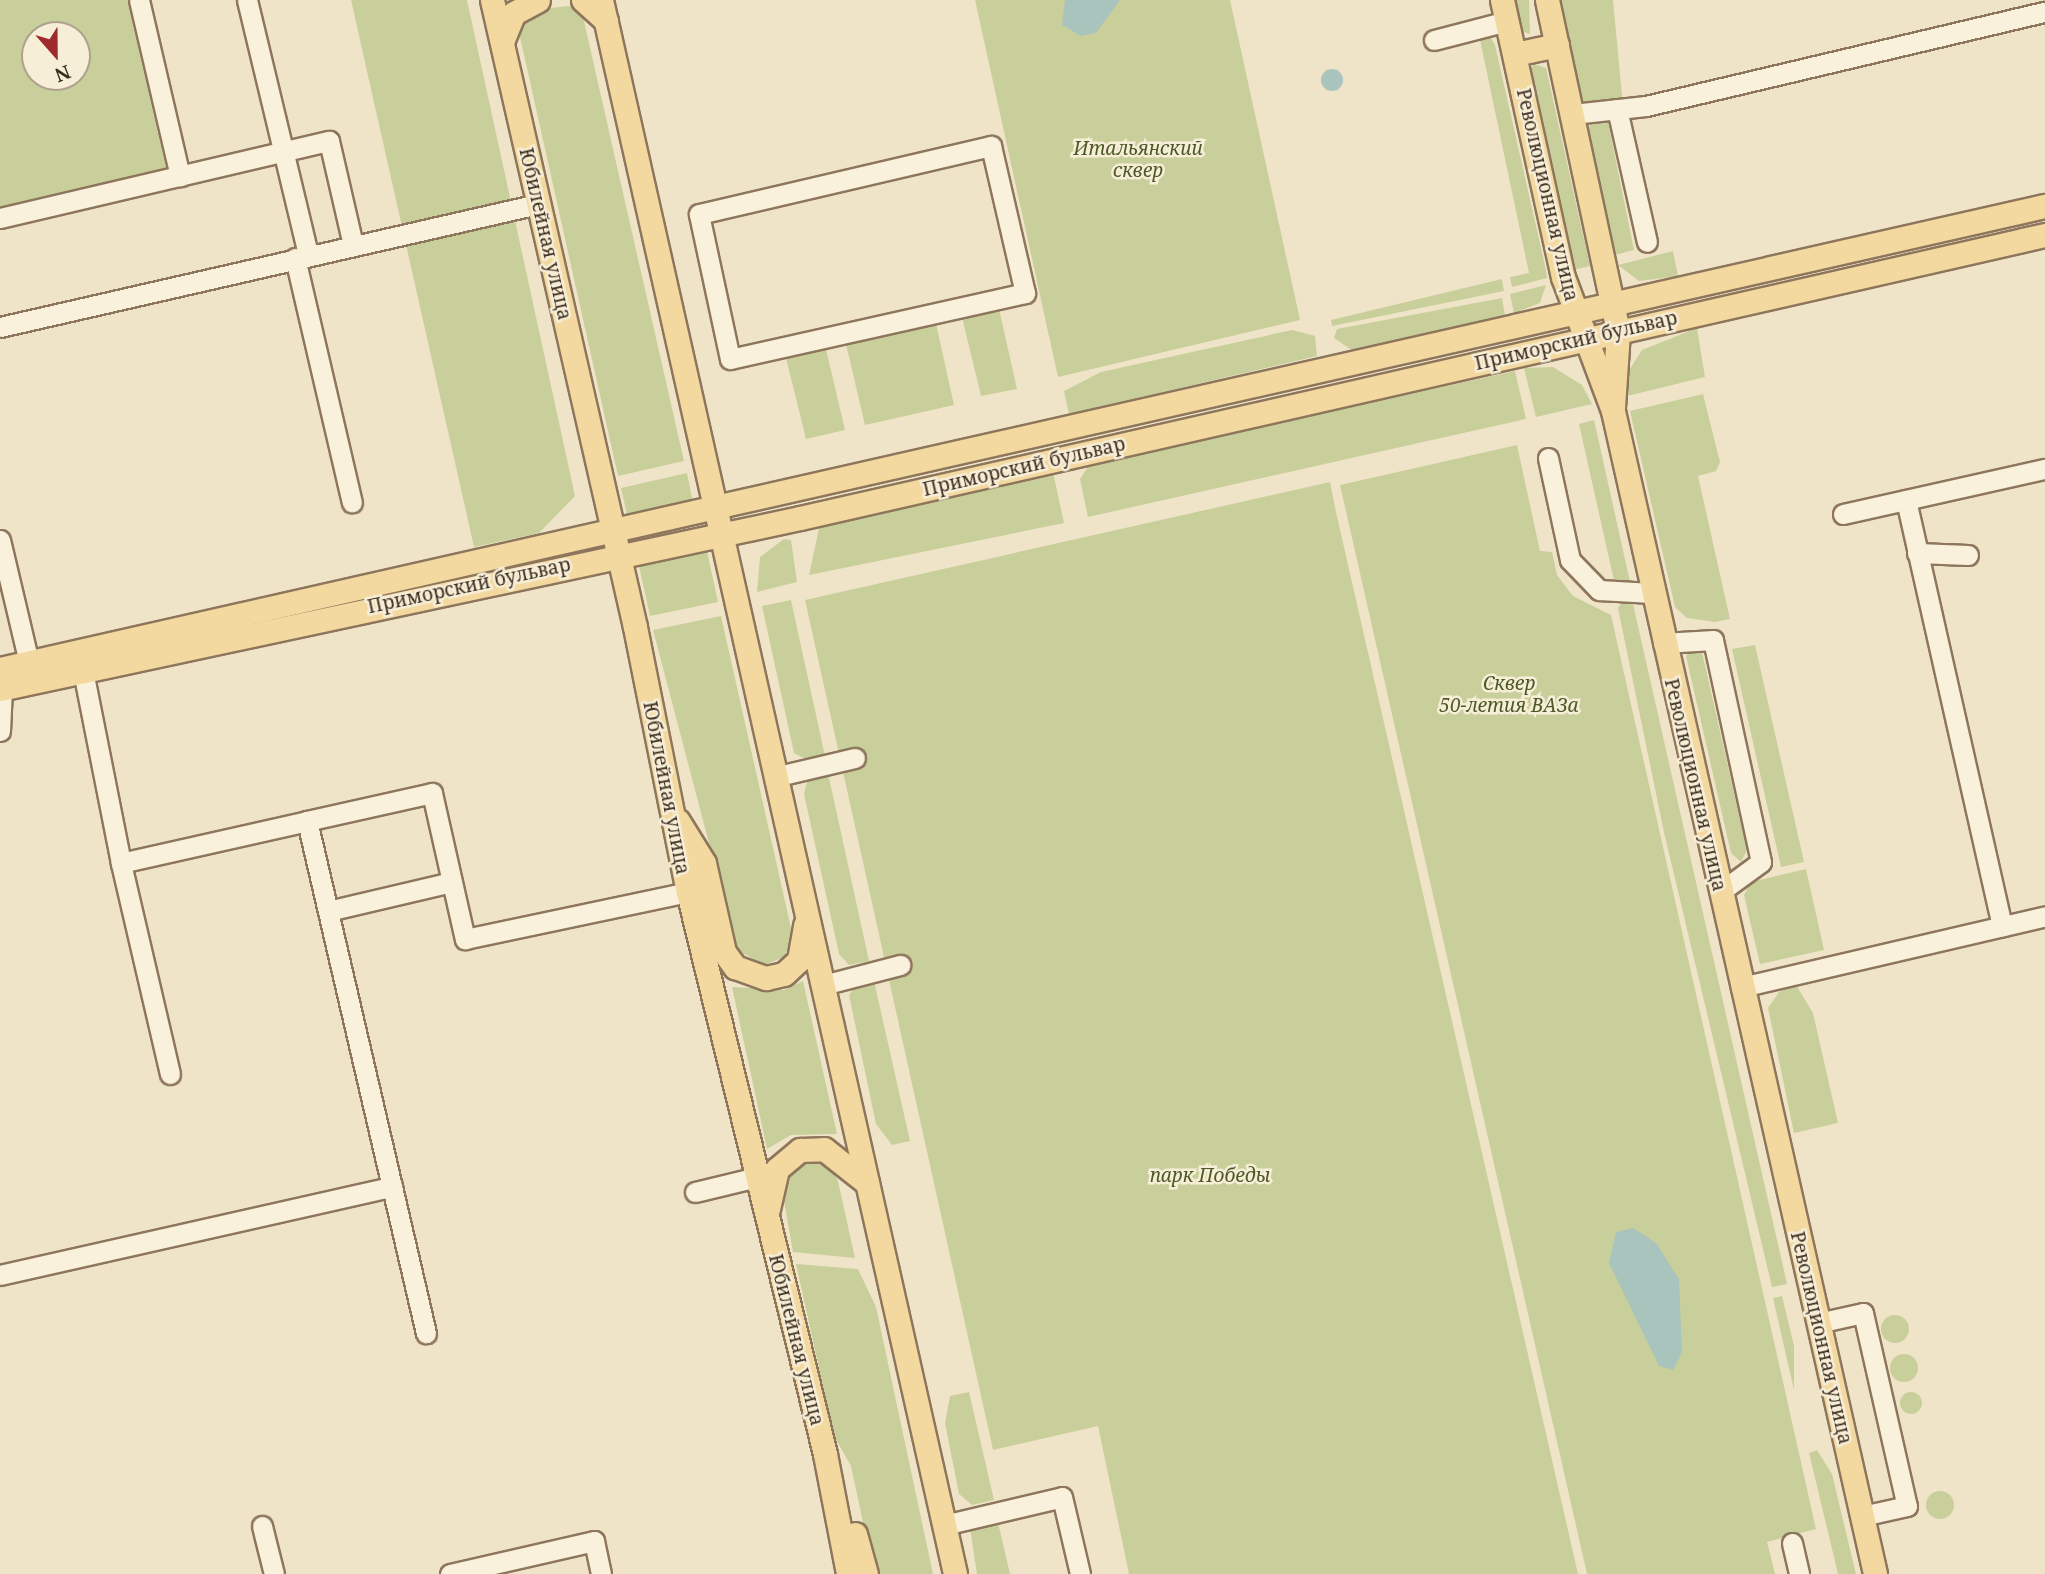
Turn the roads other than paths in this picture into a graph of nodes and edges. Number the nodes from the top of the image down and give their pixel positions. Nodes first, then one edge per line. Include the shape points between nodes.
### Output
1 (139, 0) edge
2 (247, 0) edge
3 (492, 0) edge
4 (538, 0) edge
5 (583, 0) edge
6 (1547, 0) edge
7 (604, 10) edge
8 (1505, 10) edge
9 (2045, 12) edge
10 (1434, 40) dead end
11 (1557, 45) junction
12 (502, 46) junction
13 (1515, 54) junction
14 (1617, 109) junction
15 (1573, 114) junction
16 (283, 152) junction
17 (180, 176) junction
18 (1004, 202) joint
19 (538, 204) junction
20 (2045, 206) edge
21 (0, 218) edge
22 (2045, 235) edge
23 (1647, 242) dead end
24 (353, 245) junction
25 (301, 257) junction
26 (1614, 303) junction
27 (1574, 312) junction
28 (0, 327) edge
29 (1618, 332) junction
30 (1582, 340) junction
31 (1613, 411) junction
32 (1548, 457) dead end
33 (2045, 468) edge
34 (1906, 499) junction
35 (352, 502) dead end
36 (719, 507) junction
37 (1843, 514) dead end
38 (613, 531) junction
39 (725, 532) junction
40 (0, 540) edge
41 (1917, 553) junction
42 (618, 555) junction
43 (1968, 555) dead end
44 (1652, 593) junction
45 (1663, 643) junction
46 (29, 663) junction
47 (83, 671) junction
48 (1, 683) edge
49 (0, 731) edge
50 (855, 758) dead end
51 (778, 776) junction
52 (668, 804) junction
53 (307, 821) junction
54 (121, 863) junction
55 (452, 883) junction
56 (688, 892) junction
57 (1720, 892) junction
58 (805, 902) junction
59 (328, 911) junction
60 (2045, 916) edge
61 (2002, 926) junction
62 (901, 965) dead end
63 (823, 985) junction
64 (1741, 987) junction
65 (170, 1074) dead end
66 (757, 1177) junction
67 (867, 1183) junction
68 (392, 1187) junction
69 (695, 1192) dead end
70 (766, 1219) junction
71 (0, 1275) edge
72 (1818, 1323) junction
73 (426, 1333) dead end
74 (825, 1454) junction
75 (1862, 1516) junction
76 (262, 1526) dead end
77 (945, 1534) junction
78 (1792, 1543) dead end
79 (480, 1571) edge
80 (274, 1574) edge
81 (450, 1574) edge
82 (601, 1574) edge
83 (848, 1574) edge
84 (866, 1574) edge
85 (942, 1574) edge
86 (955, 1574) edge
87 (1080, 1574) edge
88 (1799, 1574) edge
89 (1875, 1574) edge

1 - 17 street
2 - 16 street
3 - 12 main road, Юбилейная улица
4 - 12 main road via 514,13
5 - 7 main road
6 - 11 main road
7 - 36 main road
8 - 10 street
8 - 13 main road, Революционная улица
9 - 14 street
11 - 13 main road
11 - 15 main road
12 - 19 main road, Юбилейная улица
13 - 27 main road, Революционная улица
14 - 15 street
14 - 23 street
15 - 26 main road
16 - 17 street
16 - 24 street via 330,141
16 - 25 street
17 - 21 street
18 - 18 street via 1025,293 730,359 699,214 991,146
19 - 24 street
19 - 38 main road, Юбилейная улица
20 - 26 main road
22 - 29 main road, Приморский бульвар
24 - 25 street
25 - 28 street
25 - 35 street
26 - 27 main road
26 - 29 main road
27 - 30 main road, Революционная улица
27 - 36 main road
29 - 30 main road, Приморский бульвар
29 - 31 main road
30 - 31 main road, Революционная улица
30 - 39 main road, Приморский бульвар
31 - 44 main road, Революционная улица
32 - 44 street via 1570,560 1599,590
33 - 34 street
34 - 37 street
34 - 41 street
36 - 38 main road
36 - 39 main road
38 - 42 main road, Юбилейная улица
38 - 46 main road
39 - 42 main road, Приморский бульвар
39 - 51 main road
40 - 46 street
41 - 43 street
41 - 61 street
42 - 47 main road, Приморский бульвар
42 - 52 main road, Юбилейная улица
44 - 45 main road, Революционная улица
45 - 57 main road, Революционная улица
45 - 57 street via 1713,640 1760,862
46 - 48 main road
47 - 48 main road, Приморский бульвар
47 - 54 street
48 - 49 street
50 - 51 street
51 - 58 main road
52 - 56 main road, Юбилейная улица
52 - 58 main road via 704,863 724,951 735,967 766,978 784,974 799,960
53 - 54 street
53 - 55 street via 432,793
53 - 59 street
54 - 65 street
55 - 56 street via 464,939
55 - 59 street
56 - 66 main road, Юбилейная улица
57 - 64 main road, Революционная улица
58 - 63 main road
59 - 68 street
60 - 61 street
61 - 64 street
62 - 63 street
63 - 67 main road
64 - 72 main road, Революционная улица
66 - 69 street
66 - 70 main road, Юбилейная улица
67 - 70 main road via 824,1149 800,1150 777,1169
67 - 77 main road
68 - 71 street
68 - 73 street
70 - 74 main road, Юбилейная улица
72 - 75 main road, Революционная улица
72 - 75 street via 1863,1313 1869,1338 1907,1506
74 - 83 main road, Юбилейная улица
74 - 84 main road via 845,1490
75 - 89 main road, Революционная улица
76 - 80 street
77 - 85 main road
77 - 86 main road
77 - 87 street via 1062,1497
78 - 88 street
79 - 81 street
79 - 82 street via 594,1541

